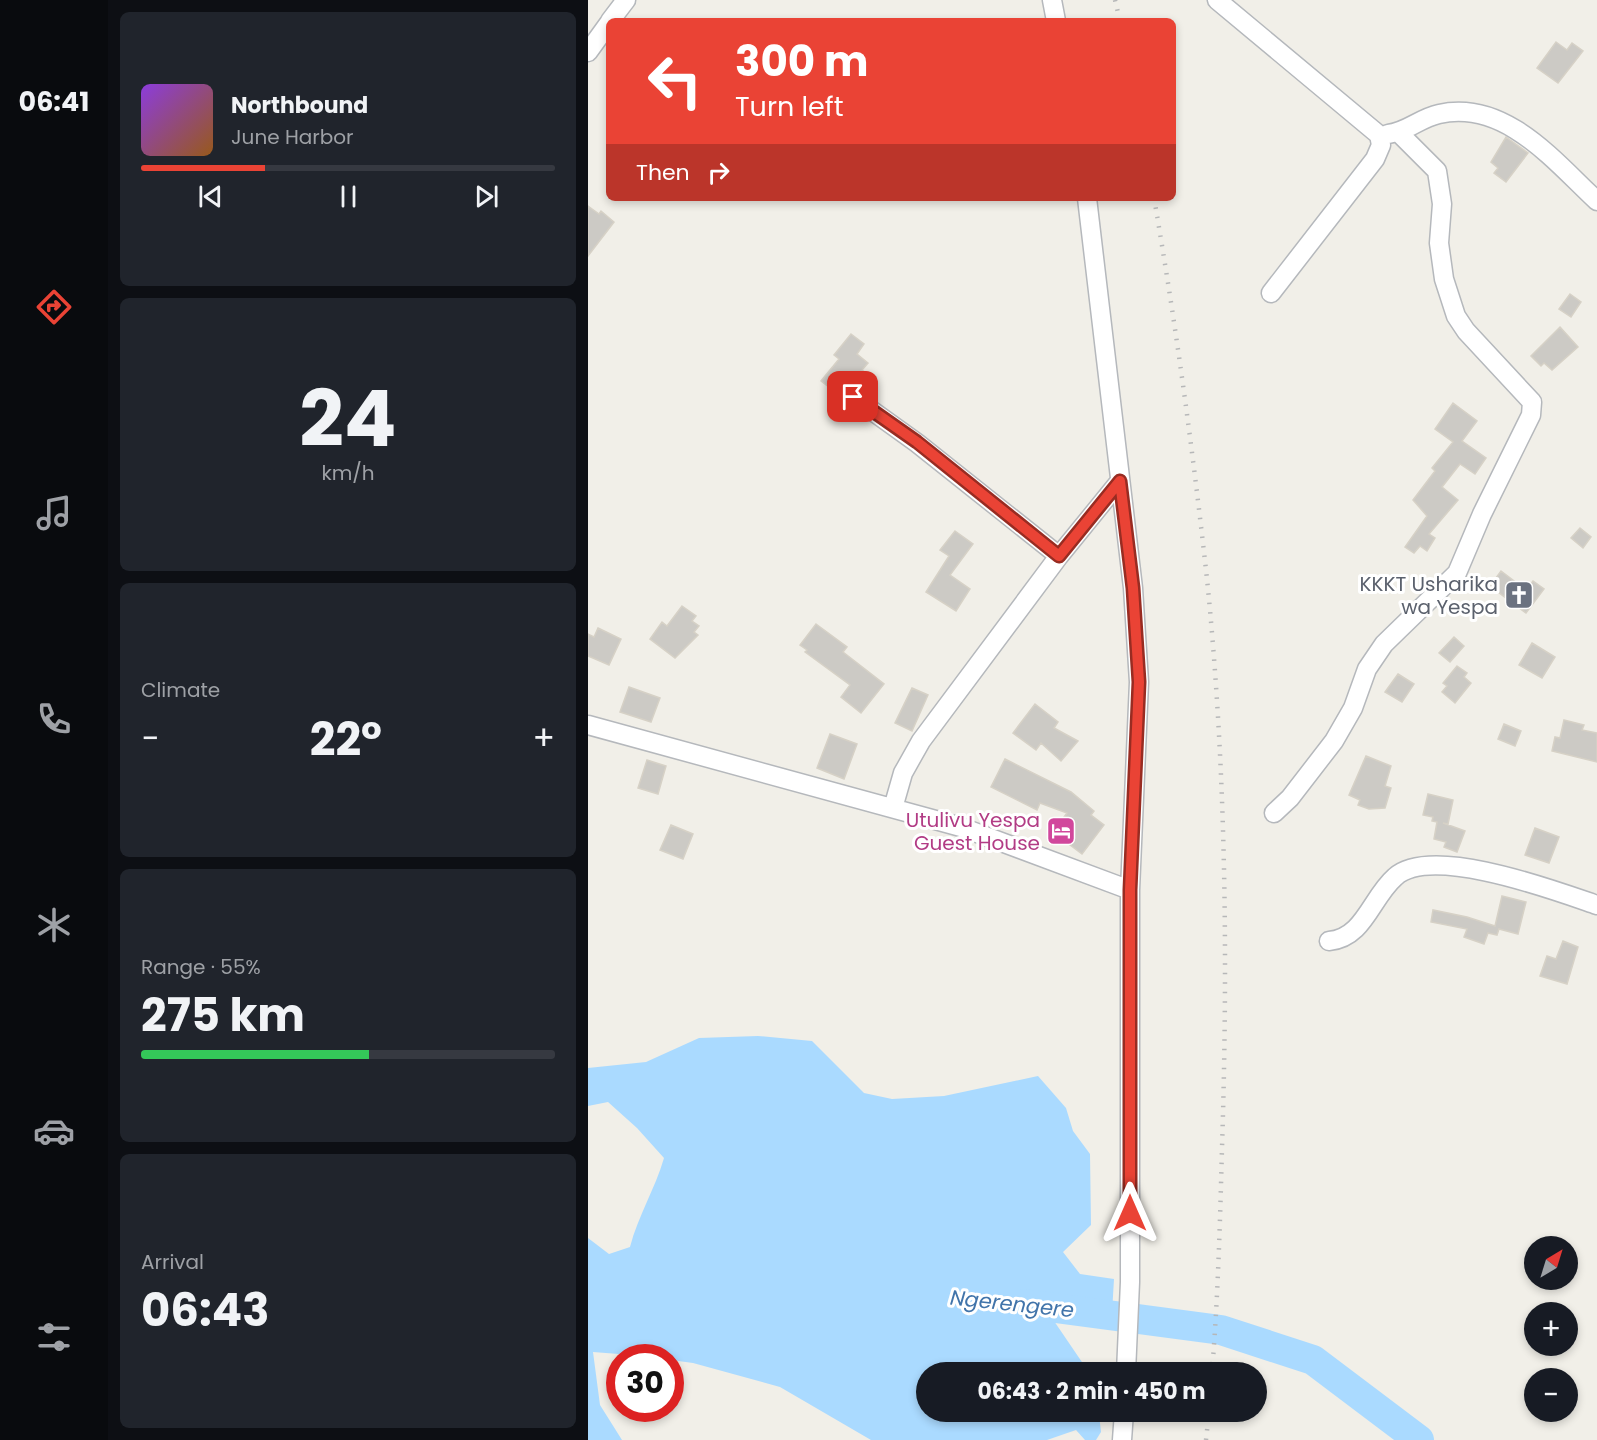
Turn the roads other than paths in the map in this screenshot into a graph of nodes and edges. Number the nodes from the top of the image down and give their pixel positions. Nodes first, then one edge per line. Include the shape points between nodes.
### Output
1 (626, 0) edge
2 (1052, 0) edge
3 (1217, 0) edge
4 (613, 18) edge
5 (1055, 18) edge
6 (606, 27) edge
7 (588, 52) edge
8 (1399, 133) junction
9 (1379, 135) junction
10 (1088, 201) edge
11 (1597, 201) edge
12 (1271, 293) dead end
13 (853, 397) dead end
14 (1120, 481) junction
15 (1059, 556) junction
16 (588, 725) edge
17 (893, 808) junction
18 (1274, 813) dead end
19 (1130, 890) junction
20 (1597, 905) edge
21 (1329, 941) dead end
22 (1127, 1362) edge
23 (1123, 1422) edge
24 (1122, 1440) edge

1 - 4 street
2 - 5 street
3 - 9 street
6 - 7 street
8 - 9 street
8 - 11 street via 1440,113 1456,111 1492,119 1538,144
8 - 18 street via 1437,171 1442,204 1439,243 1444,279 1456,316 1532,402 1531,415 1457,573 1384,644 1367,669 1353,708 1334,741
9 - 12 street via 1381,145 1375,159
10 - 14 street
13 - 15 street via 917,442
14 - 15 street
14 - 19 street via 1139,682
15 - 17 street via 921,741 903,773
16 - 17 street
17 - 19 street via 961,827
19 - 22 street
20 - 21 street via 1525,880 1472,869 1418,868 1392,880 1353,933
23 - 24 street

